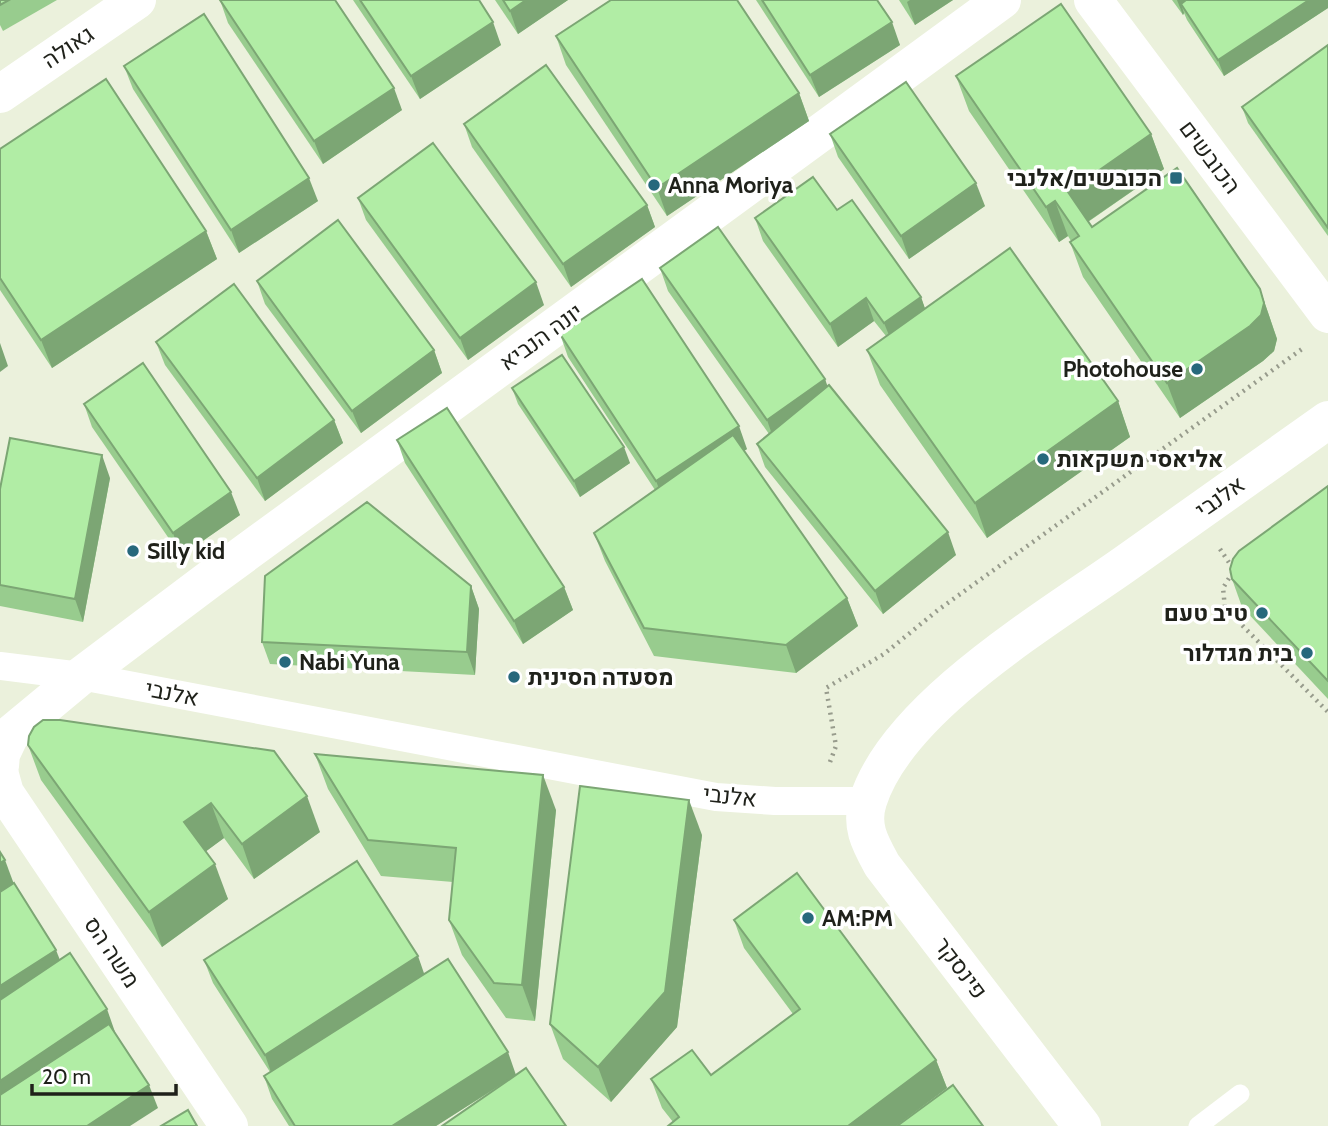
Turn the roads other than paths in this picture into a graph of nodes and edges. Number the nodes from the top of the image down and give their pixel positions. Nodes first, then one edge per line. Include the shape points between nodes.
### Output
1 (137, 0) edge
2 (1002, 0) edge
3 (1093, 0) edge
4 (0, 94) edge
5 (1328, 314) edge
6 (1328, 421) edge
7 (0, 666) edge
8 (81, 676) junction
9 (0, 766) edge
10 (0, 775) edge
11 (868, 801) junction
12 (1240, 1094) dead end
13 (229, 1126) edge
14 (1082, 1126) edge
15 (1198, 1126) edge

1 - 4 street, גאולה
2 - 8 street, יונה הנביא
3 - 5 street, הכובשים
6 - 11 street, אלנבי via 1006,648 925,714 886,764
7 - 8 street, אלנבי
8 - 9 street via 10,735
8 - 11 street, אלנבי via 716,797
10 - 13 street, משה הס via 5,793
11 - 14 street, פינסקר via 864,829 882,865
12 - 15 lane

